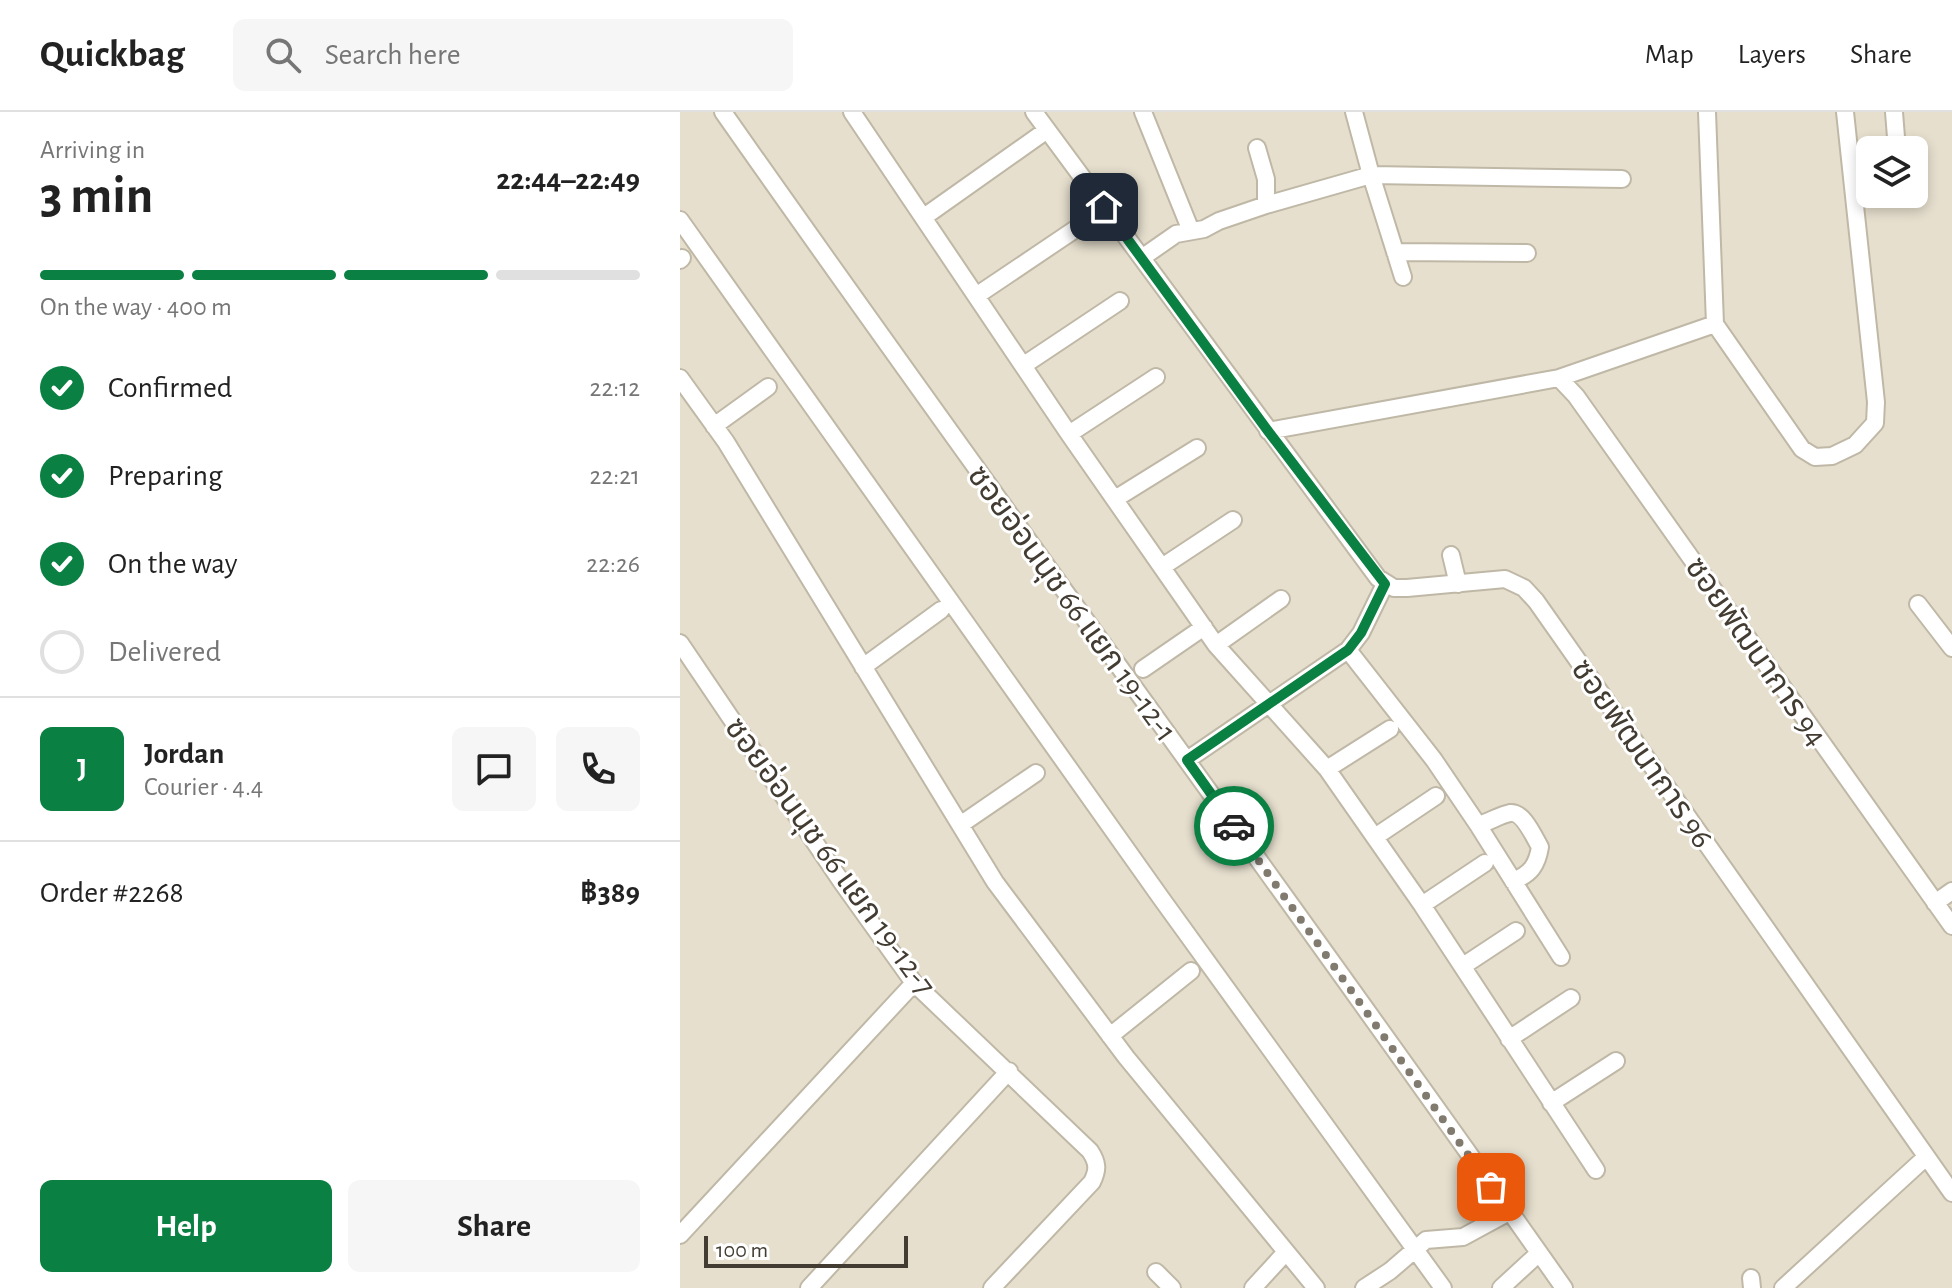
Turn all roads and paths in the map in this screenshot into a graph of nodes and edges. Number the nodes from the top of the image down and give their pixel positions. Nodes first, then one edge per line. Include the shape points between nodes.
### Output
1 (723, 112) edge
2 (852, 112) edge
3 (1034, 112) edge
4 (1143, 112) edge
5 (1354, 112) edge
6 (1707, 112) edge
7 (1845, 112) edge
8 (1894, 112) edge
9 (1047, 130) junction
10 (1896, 136) edge
11 (1257, 148) dead end
12 (1371, 175) junction
13 (1622, 179) dead end
14 (1266, 205) junction
15 (924, 217) junction
16 (680, 220) edge
17 (1083, 224) dead end
18 (1191, 231) junction
19 (1395, 252) junction
20 (1527, 253) dead end
21 (1143, 257) junction
22 (1403, 277) dead end
23 (976, 296) junction
24 (1120, 301) dead end
25 (1715, 324) junction
26 (1024, 365) junction
27 (1156, 377) dead end
28 (680, 378) edge
29 (1559, 378) junction
30 (768, 387) dead end
31 (714, 426) junction
32 (1268, 431) junction
33 (1069, 434) junction
34 (1197, 448) dead end
35 (1115, 499) junction
36 (1233, 520) dead end
37 (1451, 555) dead end
38 (1162, 567) junction
39 (1385, 584) junction
40 (1458, 584) junction
41 (1281, 599) dead end
42 (1918, 604) dead end
43 (941, 610) dead end
44 (1204, 627) junction
45 (680, 643) edge
46 (1216, 645) junction
47 (1952, 648) edge
48 (1348, 650) junction
49 (863, 667) junction
50 (1143, 669) dead end
51 (1271, 704) junction
52 (1390, 729) dead end
53 (1187, 760) junction
54 (1327, 769) junction
55 (1036, 773) dead end
56 (1436, 796) dead end
57 (960, 825) junction
58 (1478, 825) junction
59 (1375, 837) junction
60 (1485, 863) dead end
61 (1513, 881) junction
62 (1952, 891) edge
63 (1935, 903) junction
64 (1422, 905) junction
65 (1952, 926) edge
66 (1516, 931) dead end
67 (1561, 957) dead end
68 (1463, 966) junction
69 (1191, 971) dead end
70 (914, 983) junction
71 (1571, 998) dead end
72 (1110, 1036) junction
73 (1509, 1039) junction
74 (1616, 1061) dead end
75 (1009, 1071) junction
76 (1551, 1103) junction
77 (1926, 1157) junction
78 (1596, 1170) dead end
79 (1952, 1193) edge
80 (1509, 1212) junction
81 (680, 1235) edge
82 (1416, 1250) junction
83 (1286, 1252) junction
84 (1544, 1260) junction
85 (1156, 1272) dead end
86 (809, 1288) edge
87 (992, 1288) edge
88 (1172, 1288) edge
89 (1253, 1288) edge
90 (1316, 1288) edge
91 (1364, 1288) edge
92 (1443, 1288) edge
93 (1501, 1288) edge
94 (1564, 1288) edge
95 (1783, 1288) edge

1 - 53 street, ซอยอ่อนนุช 66 แยก 19-12-1
2 - 15 street
3 - 9 street
4 - 18 street
5 - 12 street
6 - 25 street
7 - 25 street via 1875,423 1855,445 1832,456 1815,457 1802,449
8 - 10 street
9 - 15 street
9 - 21 street
11 - 14 street via 1266,179
12 - 13 street
12 - 14 street
12 - 19 street
14 - 18 street
15 - 23 street
16 - 82 street
17 - 23 street
18 - 21 street via 1176,234
19 - 20 street
19 - 22 street
21 - 32 street
23 - 26 street
24 - 26 street
25 - 29 street
26 - 33 street
27 - 33 street
28 - 31 street
29 - 32 street
29 - 63 street, ซอยพัฒนาการ 94
30 - 31 street
31 - 49 street
32 - 39 street
33 - 35 street
34 - 35 street
35 - 38 street
36 - 38 street
37 - 40 street
38 - 44 street
39 - 40 street, ซอยพัฒนาการ 96
39 - 48 street
40 - 77 street, ซอยพัฒนาการ 96 via 1505,579 1536,601
41 - 46 street
42 - 47 street
43 - 49 street
44 - 46 street
44 - 50 street
45 - 70 street, ซอยอ่อนนุช 66 แยก 19-12-7
46 - 51 street
48 - 51 street
48 - 58 street
49 - 57 street
51 - 53 street
51 - 54 street
52 - 54 street
53 - 80 street, ซอยอ่อนนุช 66 แยก 19-12-1
54 - 59 street
55 - 57 street
56 - 59 street
57 - 72 street via 995,882
58 - 61 street
58 - 61 street via 1511,813 1532,833 1540,847 1537,862
59 - 64 street
60 - 64 street
61 - 67 street
62 - 63 street
63 - 65 street, ซอยพัฒนาการ 94
64 - 68 street
66 - 68 street
68 - 73 street
69 - 72 street
70 - 75 street, ซอยอ่อนนุช 66 แยก 19-12-7
70 - 81 street
71 - 73 street
72 - 83 street
73 - 76 street
74 - 76 street
75 - 86 street
75 - 87 street, ซอยอ่อนนุช 66 แยก 19-12-7 via 1090,1151 1097,1171
76 - 78 street
77 - 79 street, ซอยพัฒนาการ 96
77 - 95 street
80 - 82 street via 1463,1237 1426,1240
80 - 84 street, ซอยอ่อนนุช 66 แยก 19-12-1
82 - 91 street
82 - 92 street
83 - 89 street
83 - 90 street
84 - 93 street
84 - 94 street, ซอยอ่อนนุช 66 แยก 19-12-1
85 - 88 street

